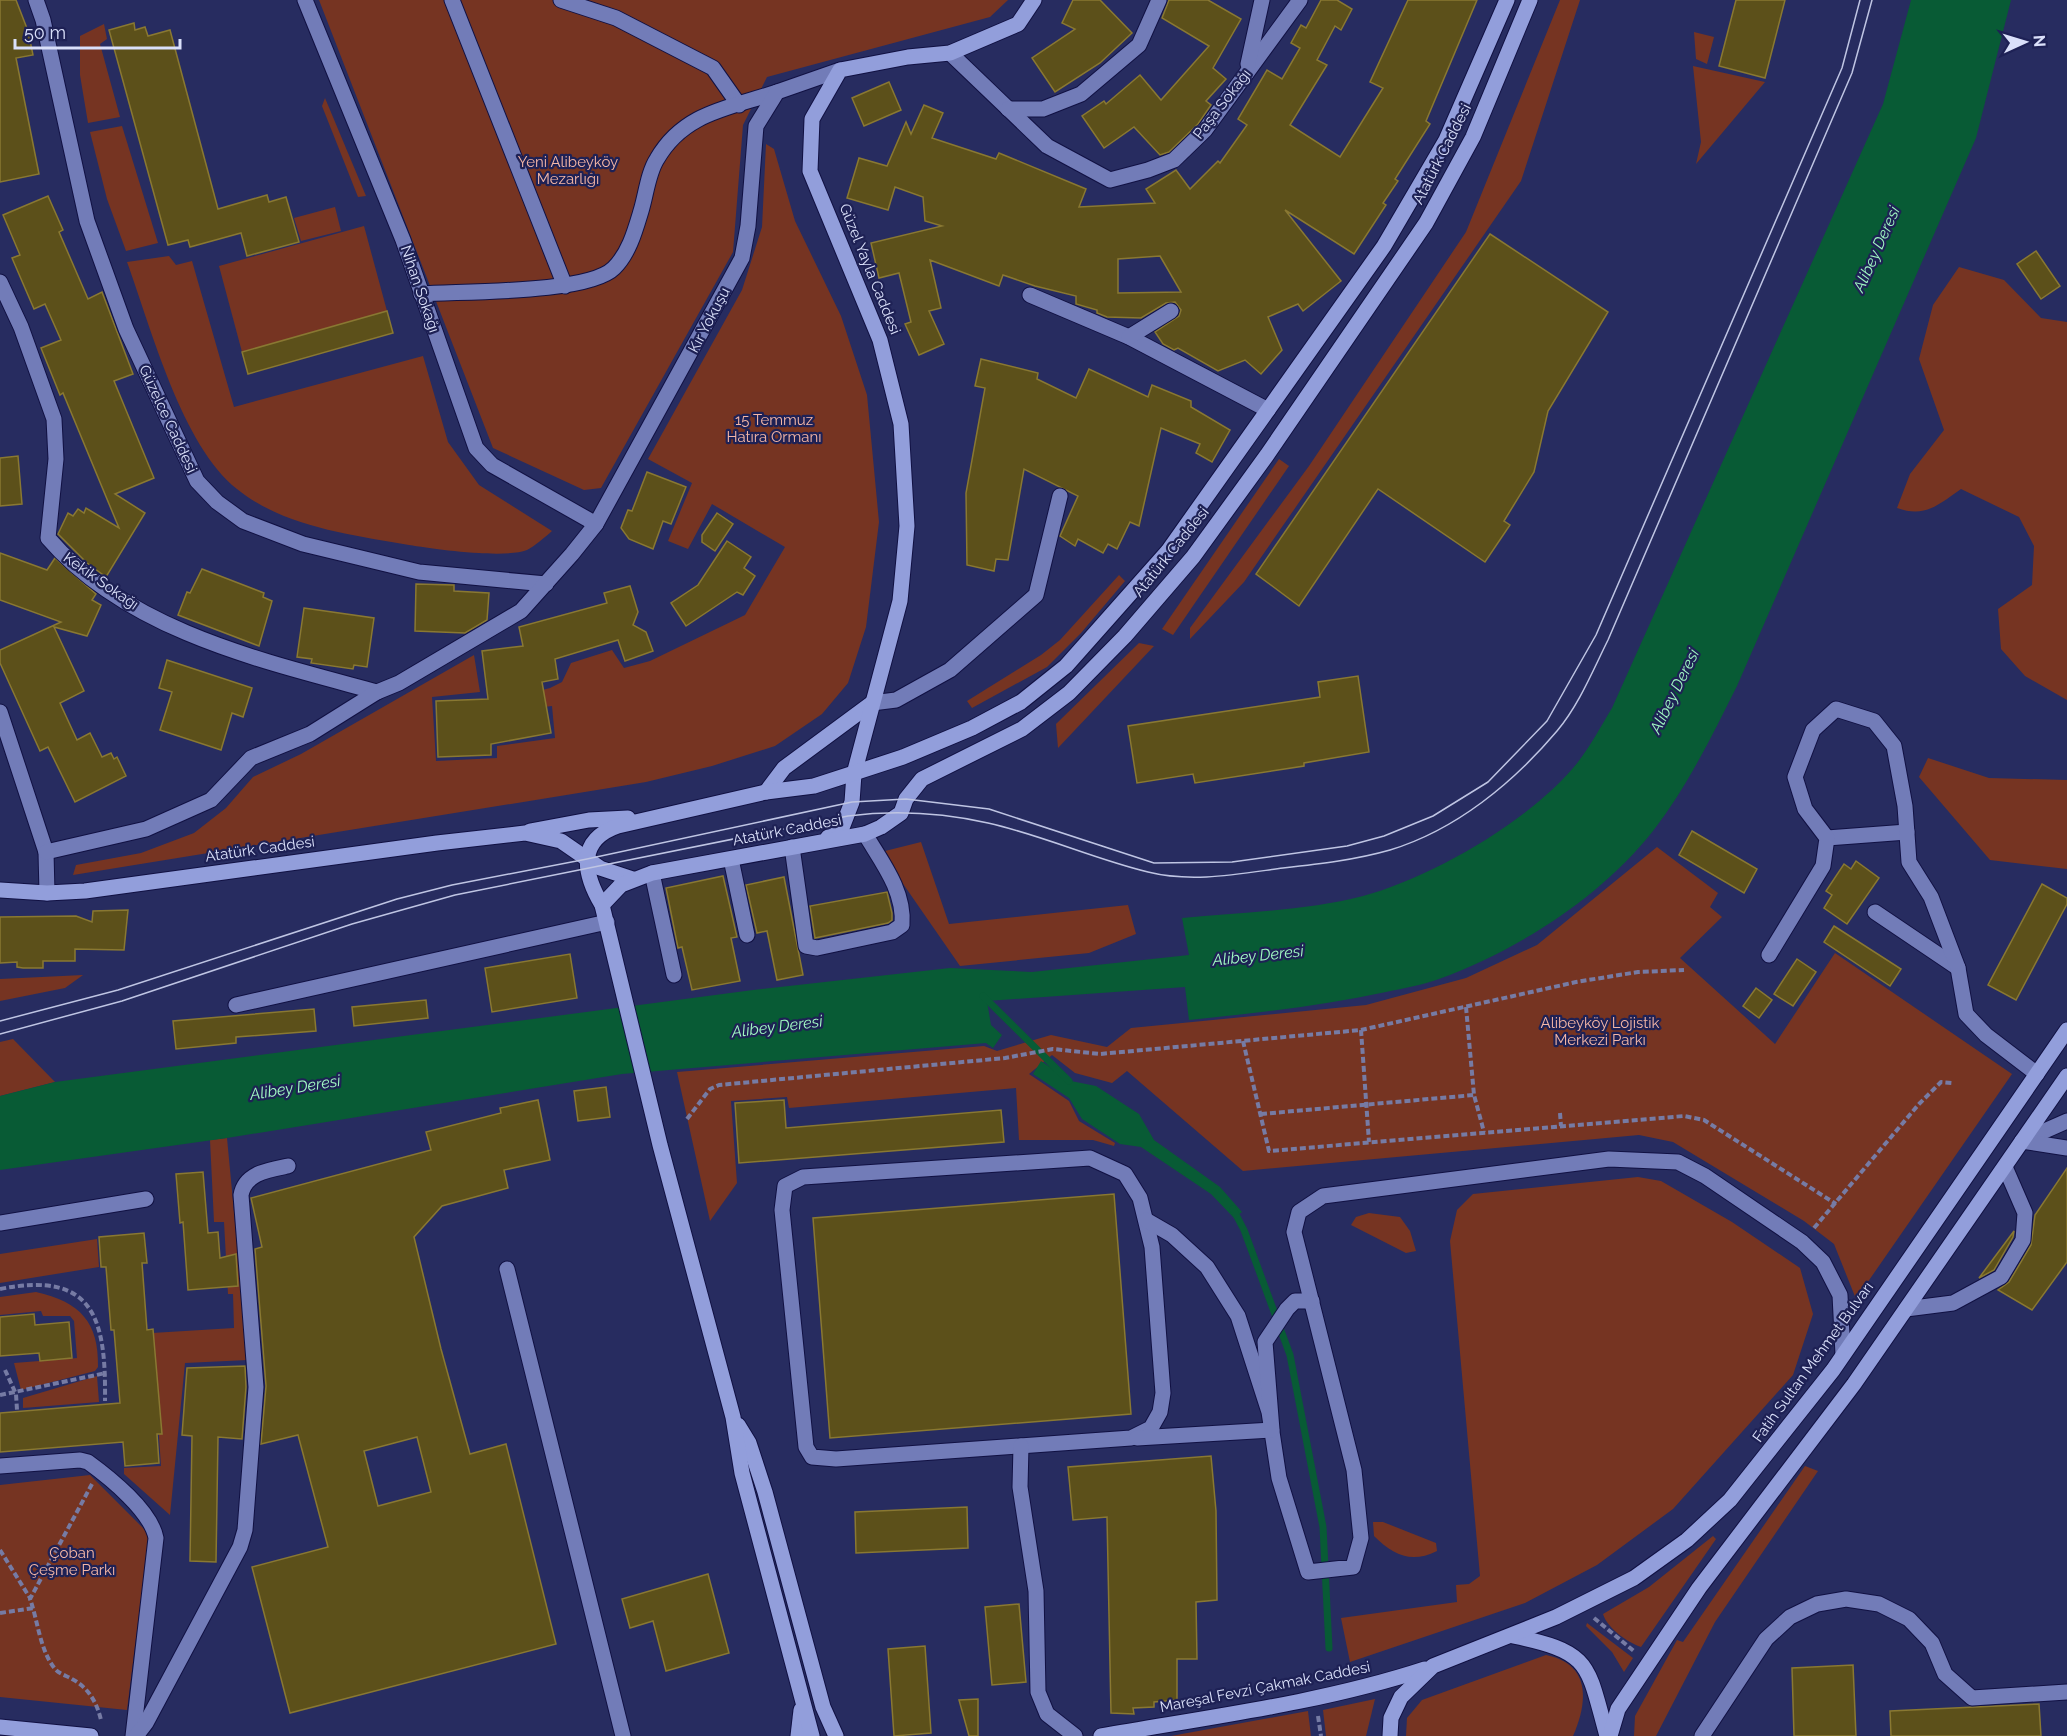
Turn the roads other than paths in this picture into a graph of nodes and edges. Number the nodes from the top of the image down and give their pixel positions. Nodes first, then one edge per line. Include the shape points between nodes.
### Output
1 (36, 0) edge
2 (304, 0) edge
3 (452, 0) edge
4 (561, 0) edge
5 (1034, 0) edge
6 (1159, 0) edge
7 (1262, 0) edge
8 (1300, 0) edge
9 (1507, 0) edge
10 (1530, 0) edge
11 (950, 53) junction
12 (840, 70) junction
13 (1246, 74) junction
14 (777, 92) junction
15 (739, 105) junction
16 (1008, 109) junction
17 (0, 282) edge
18 (565, 286) junction
19 (422, 294) junction
20 (1030, 295) dead end
21 (1171, 311) dead end
22 (1129, 337) junction
23 (1268, 410) junction
24 (1060, 496) dead end
25 (596, 524) junction
26 (546, 584) junction
27 (377, 692) junction
28 (872, 703) junction
29 (0, 712) edge
30 (854, 774) junction
31 (766, 792) junction
32 (644, 819) junction
33 (1907, 832) junction
34 (525, 834) junction
35 (865, 834) junction
36 (1827, 838) junction
37 (807, 845) junction
38 (792, 847) junction
39 (46, 852) junction
40 (588, 859) junction
41 (731, 859) junction
42 (652, 873) junction
43 (633, 879) junction
44 (0, 890) edge
45 (47, 893) junction
46 (602, 904) junction
47 (1875, 912) dead end
48 (607, 921) junction
49 (747, 935) dead end
50 (1769, 955) dead end
51 (1958, 968) junction
52 (674, 975) dead end
53 (236, 1005) dead end
54 (2067, 1030) edge
55 (2037, 1074) junction
56 (2067, 1076) edge
57 (2067, 1121) edge
58 (2022, 1141) junction
59 (2067, 1148) edge
60 (288, 1166) dead end
61 (2005, 1167) junction
62 (146, 1199) dead end
63 (1146, 1220) junction
64 (0, 1224) edge
65 (507, 1269) dead end
66 (1312, 1301) junction
67 (1906, 1310) junction
68 (1843, 1355) junction
69 (733, 1417) junction
70 (1272, 1430) junction
71 (1131, 1438) junction
72 (1021, 1446) junction
73 (0, 1467) edge
74 (1513, 1636) junction
75 (1433, 1666) junction
76 (2067, 1692) edge
77 (802, 1704) junction
78 (0, 1727) edge
79 (96, 1732) edge
80 (134, 1736) edge
81 (623, 1736) edge
82 (798, 1736) edge
83 (812, 1736) edge
84 (836, 1736) edge
85 (1075, 1736) edge
86 (1101, 1736) edge
87 (1390, 1736) edge
88 (1608, 1736) edge
89 (1702, 1736) edge

1 - 26 street, Güzelce Caddesi via 44,20 87,221 126,329 197,481 243,521 303,544 418,572
2 - 19 street, Nihan Sokağı
3 - 18 street
4 - 15 street via 616,18 713,68
5 - 11 main road via 1018,24
6 - 16 street via 1139,45 1081,94 1042,109
7 - 13 street
8 - 13 street, Paşa Sokağı
9 - 23 main road, Atatürk Caddesi via 1446,140 1417,191 1384,246
10 - 35 main road, Atatürk Caddesi via 1473,137 1426,224 1193,557 1069,693 1022,729 922,779 906,799 901,813
11 - 12 main road
11 - 16 street, Paşa Sokağı
12 - 14 street
12 - 28 main road, Güzel Yayla Caddesi via 812,119 810,171 880,340 900,423 907,526 900,600
13 - 16 street, Paşa Sokağı via 1205,130 1174,160 1110,180 1047,146
14 - 15 street
14 - 25 street, Kır Yokuşu via 756,126 742,258
15 - 18 street via 700,116 675,135 656,160 633,241 614,269 591,281
17 - 27 street, Kekik Sokağı via 21,327 54,419 56,459 48,538 68,561 166,623 264,662
18 - 19 street
19 - 25 street, Nihan Sokağı via 476,448 506,474
20 - 22 street
21 - 22 street
22 - 23 street
23 - 30 main road, Atatürk Caddesi via 1168,551 1066,666 1021,702 972,728
24 - 28 street via 1036,596 950,670 896,700
25 - 26 street, Kır Yokuşu
26 - 27 street, Kır Yokuşu via 520,611 399,683
27 - 39 street, Kır Yokuşu via 310,734 251,758 210,800 146,829
28 - 30 main road, Güzel Yayla Caddesi
28 - 31 main road via 784,768
29 - 39 street
30 - 31 main road, Atatürk Caddesi via 814,786
30 - 37 main road, Güzel Yayla Caddesi via 852,802 840,833
31 - 32 main road, Atatürk Caddesi
32 - 34 main road, Atatürk Caddesi via 589,820 538,828
32 - 40 main road, Atatürk Caddesi via 603,831 590,846
33 - 36 street
33 - 36 street via 1894,746 1874,721 1836,709 1813,730 1795,777 1805,809
33 - 51 street via 1909,862 1931,897
34 - 40 main road, Atatürk Caddesi via 561,841
34 - 45 main road, Atatürk Caddesi
35 - 37 main road, Atatürk Caddesi
35 - 38 street via 894,884 902,924 892,932 817,948 807,946 802,932
36 - 50 street via 1823,866
37 - 38 main road, Atatürk Caddesi
38 - 41 main road, Atatürk Caddesi
39 - 45 street
40 - 43 main road, Atatürk Caddesi via 600,868
40 - 46 main road via 592,886
41 - 42 main road, Atatürk Caddesi
41 - 49 street
42 - 43 main road, Atatürk Caddesi
42 - 52 street
43 - 46 main road, Atatürk Caddesi
44 - 45 main road, Atatürk Caddesi
46 - 48 main road
47 - 51 street
48 - 53 street
48 - 69 main road
51 - 55 street via 1966,1014 1986,1035
54 - 55 main road, Fatih Sultan Mehmet Bulvarı
55 - 68 main road, Fatih Sultan Mehmet Bulvarı
56 - 58 main road
57 - 58 street
58 - 59 street
58 - 61 main road
60 - 80 street via 255,1175 245,1182 241,1195 256,1387 245,1530 240,1547 146,1723
61 - 67 main road
61 - 67 street via 2025,1213 2023,1240 2001,1277 1953,1303
62 - 64 street
63 - 70 street via 1172,1235 1207,1267 1238,1316
63 - 71 street via 1158,1308 1163,1394 1160,1412 1151,1428
63 - 72 street via 1140,1198 1125,1173 1090,1158 803,1177 785,1186 782,1210 806,1446 812,1458
65 - 81 street
66 - 68 street via 1294,1232 1299,1212 1323,1196 1598,1161 1678,1162 1802,1242 1823,1262 1840,1295
66 - 70 street via 1295,1301 1265,1342
66 - 70 street via 1354,1470 1361,1538 1353,1567 1308,1572 1280,1478
67 - 88 main road via 1699,1588 1618,1709
68 - 74 main road, Fatih Sultan Mehmet Bulvarı via 1730,1500 1687,1540 1634,1578
69 - 77 main road via 742,1473
69 - 84 main road via 749,1443 765,1492 823,1707
70 - 71 street
71 - 72 street
72 - 85 street via 1020,1487 1036,1591 1038,1692 1047,1714
73 - 80 street via 80,1460 99,1470 144,1513 154,1528
74 - 75 main road, Fatih Sultan Mehmet Bulvarı
74 - 88 main road via 1546,1643 1579,1659 1594,1687
75 - 86 main road, Mareşal Fevzi Çakmak Caddesi via 1342,1691
75 - 87 main road via 1401,1697 1391,1718
76 - 89 street via 1972,1698 1946,1674 1932,1643 1909,1619 1879,1604 1846,1599 1817,1604 1790,1617 1766,1639
77 - 82 main road
77 - 83 main road
78 - 79 main road

